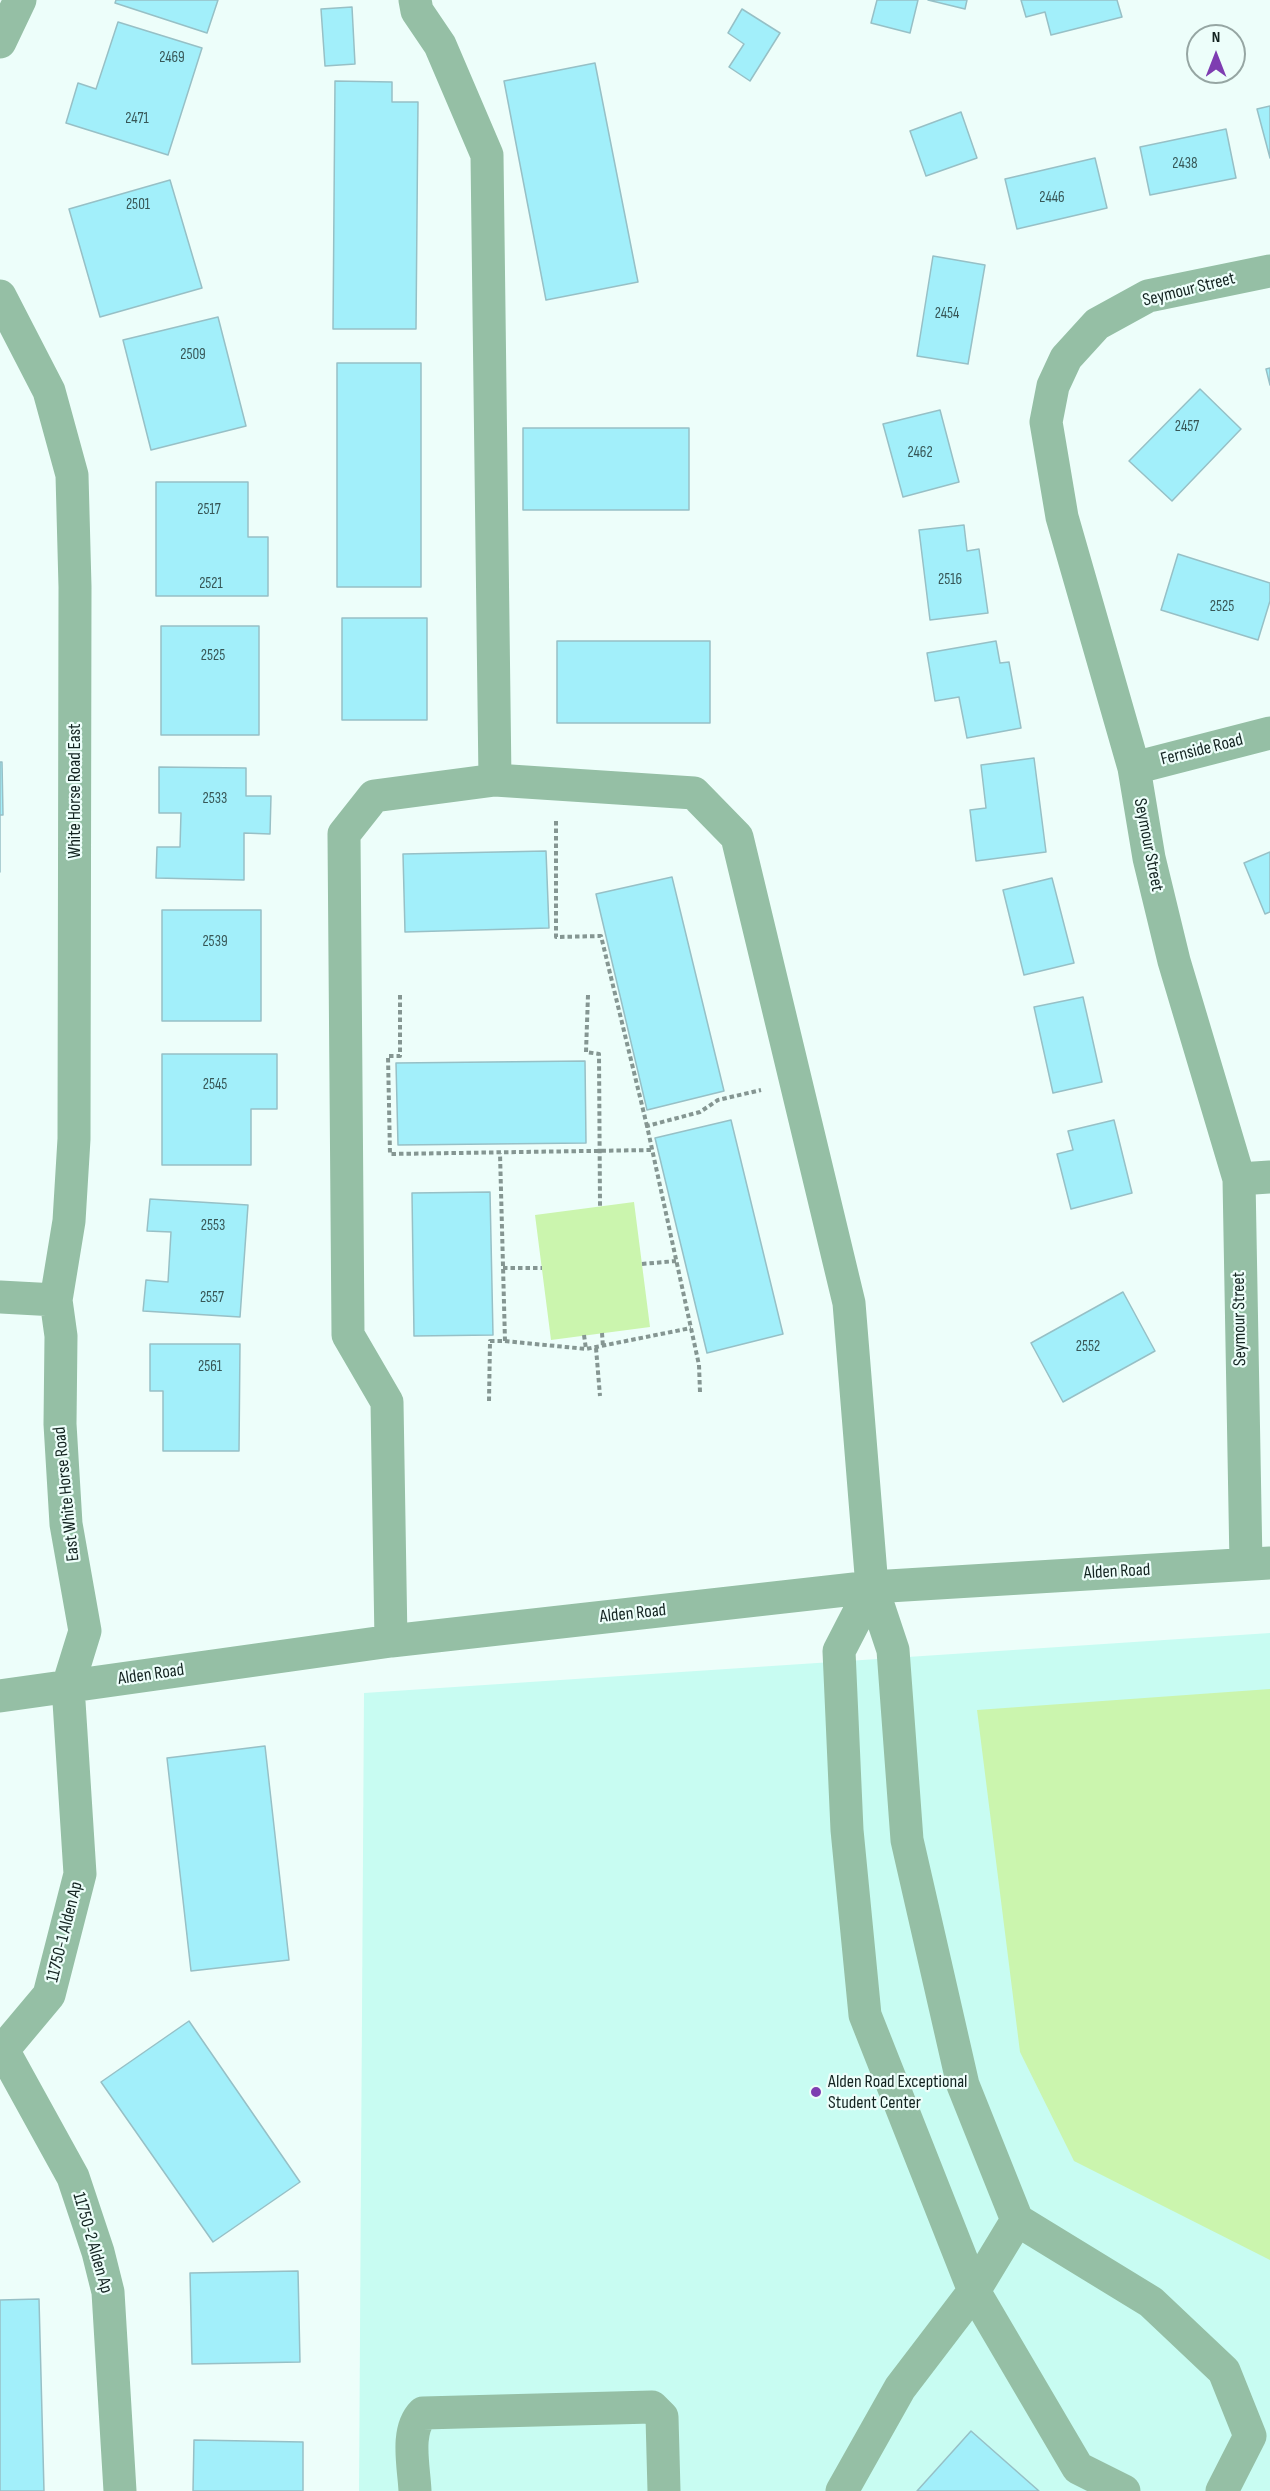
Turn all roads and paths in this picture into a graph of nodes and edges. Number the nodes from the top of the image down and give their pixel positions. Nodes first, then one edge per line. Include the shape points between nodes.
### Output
1 (20, 0) edge
2 (415, 0) edge
3 (0, 42) edge
4 (1270, 271) edge
5 (0, 296) edge
6 (1270, 733) edge
7 (1134, 768) junction
8 (495, 780) junction
9 (556, 784) junction
10 (400, 995) dead end
11 (588, 995) dead end
12 (796, 1081) junction
13 (647, 1126) junction
14 (652, 1150) junction
15 (601, 1151) junction
16 (500, 1153) junction
17 (1254, 1178) edge
18 (600, 1206) dead end
19 (676, 1261) junction
20 (642, 1264) dead end
21 (503, 1268) junction
22 (542, 1268) dead end
23 (0, 1297) edge
24 (56, 1300) junction
25 (691, 1328) junction
26 (602, 1333) dead end
27 (584, 1335) dead end
28 (505, 1341) junction
29 (603, 1347) junction
30 (596, 1348) junction
31 (586, 1349) junction
32 (700, 1392) dead end
33 (600, 1396) dead end
34 (489, 1401) dead end
35 (1258, 1564) edge
36 (872, 1587) junction
37 (391, 1641) junction
38 (68, 1686) junction
39 (0, 1696) edge
40 (2, 2049) edge
41 (1017, 2220) junction
42 (974, 2291) junction
43 (120, 2491) edge
44 (415, 2491) edge
45 (664, 2491) edge
46 (842, 2491) edge
47 (1124, 2491) edge
48 (1222, 2491) edge

1 - 3 street
2 - 8 street via 417,10 440,45 487,155
4 - 7 street, Seymour Street via 1148,296 1097,324 1066,358 1053,386 1046,422 1062,517
5 - 24 street, White Horse Road East via 49,391 72,475 74,1139 69,1221
6 - 7 street, Fernside Road
7 - 17 street, Seymour Street via 1149,858 1166,927
8 - 9 street
8 - 37 street via 374,796 344,834 348,1335 387,1402
9 - 12 street via 694,793 737,837
9 - 13 path via 556,937 601,936
10 - 16 path via 400,1056 388,1056 390,1154
11 - 15 path via 586,1052 599,1054
12 - 13 path via 718,1100 700,1112
12 - 36 street via 849,1303
13 - 14 path
14 - 15 path
14 - 19 path
15 - 16 path
15 - 18 path
16 - 21 path
17 - 35 street, Seymour Street
19 - 20 path
19 - 25 path
21 - 22 path
21 - 28 path
23 - 24 street
24 - 38 street, East White Horse Road via 61,1336 60,1424 66,1524 85,1630
25 - 29 path
25 - 32 path
26 - 29 path
27 - 31 path
28 - 31 path
28 - 34 path via 490,1341
29 - 30 path
30 - 31 path
30 - 33 path
35 - 36 street, Alden Road
36 - 37 street, Alden Road
36 - 41 street via 893,1650 907,1840 963,2085
36 - 42 street via 839,1651 847,1830 865,2014
37 - 38 street, Alden Road
38 - 39 street, Alden Road
38 - 40 street, 11750-1 Alden Ap via 80,1874 49,1995
40 - 43 street, 11750-2 Alden Ap via 73,2177 98,2252 108,2292
41 - 42 street
41 - 48 street via 1151,2302 1224,2371 1250,2436
42 - 46 street via 900,2388
42 - 47 street via 1078,2468
44 - 45 street via 412,2430 423,2413 652,2407 662,2417

